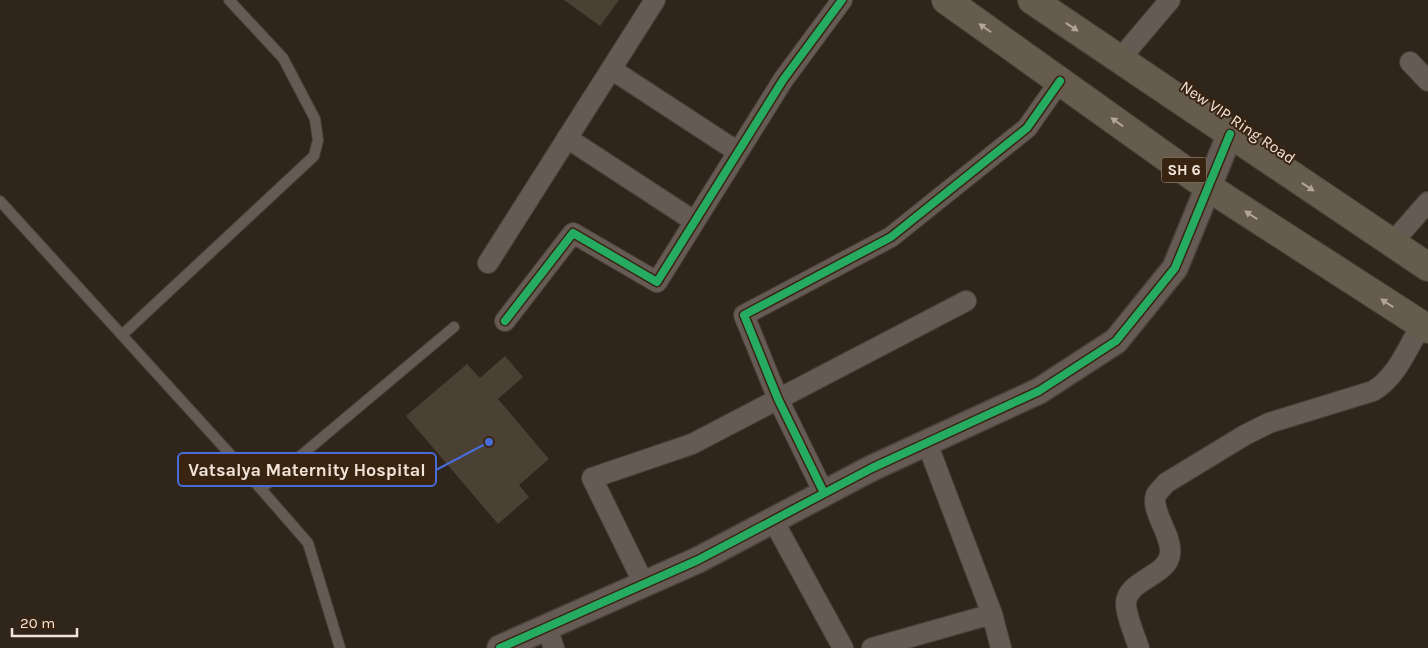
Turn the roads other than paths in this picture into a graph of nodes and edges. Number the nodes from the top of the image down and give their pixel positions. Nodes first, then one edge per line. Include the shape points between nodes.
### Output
1 (229, 0) edge
2 (655, 0) edge
3 (842, 0) edge
4 (946, 0) edge
5 (1032, 0) edge
6 (1170, 0) edge
7 (1120, 59) junction
8 (1410, 62) dead end
9 (611, 69) junction
10 (1060, 81) junction
11 (1428, 81) edge
12 (1230, 134) junction
13 (567, 138) junction
14 (738, 152) junction
15 (1208, 187) junction
16 (0, 201) edge
17 (1428, 202) edge
18 (694, 221) junction
19 (1392, 243) junction
20 (488, 263) dead end
21 (1428, 267) edge
22 (966, 301) dead end
23 (505, 321) dead end
24 (454, 327) dead end
25 (1425, 327) edge
26 (122, 336) junction
27 (778, 399) junction
28 (927, 443) junction
29 (261, 489) junction
30 (824, 493) junction
31 (773, 520) junction
32 (644, 584) junction
33 (992, 614) junction
34 (551, 638) edge
35 (340, 648) edge
36 (500, 648) edge
37 (843, 648) edge
38 (872, 648) edge
39 (1002, 648) edge
40 (1139, 648) edge

1 - 26 lane via 283,58 315,119 318,140 314,156
2 - 9 street
3 - 14 street via 783,80
10 -> 4 main road, SH 6
5 -> 7 main road, New VIP Ring Road
6 - 7 street
7 - 12 main road, New VIP Ring Road
8 - 11 street
9 - 13 street
9 - 14 street
15 -> 10 main road, SH 6
10 - 27 street via 1027,128 890,237 744,315
12 - 15 street
12 -> 19 main road, New VIP Ring Road
13 - 18 street
13 - 20 street
14 - 18 street
25 -> 15 main road, SH 6
15 - 28 street via 1175,268 1116,341 1039,391
16 - 26 lane
17 - 19 street
18 - 23 street via 657,282 573,233
19 - 21 main road, New VIP Ring Road
22 - 27 street
24 - 29 lane
25 - 40 street via 1382,386 1245,435 1166,484 1156,494 1155,504 1169,542 1170,555 1167,564 1126,596
26 - 29 lane
27 - 30 street
27 - 32 street via 692,444 592,478
28 - 30 street
28 - 33 street
29 - 35 lane via 308,543
30 - 31 street
31 - 32 street
31 - 37 street
32 - 34 street
33 - 38 street
33 - 39 street
34 - 36 street

